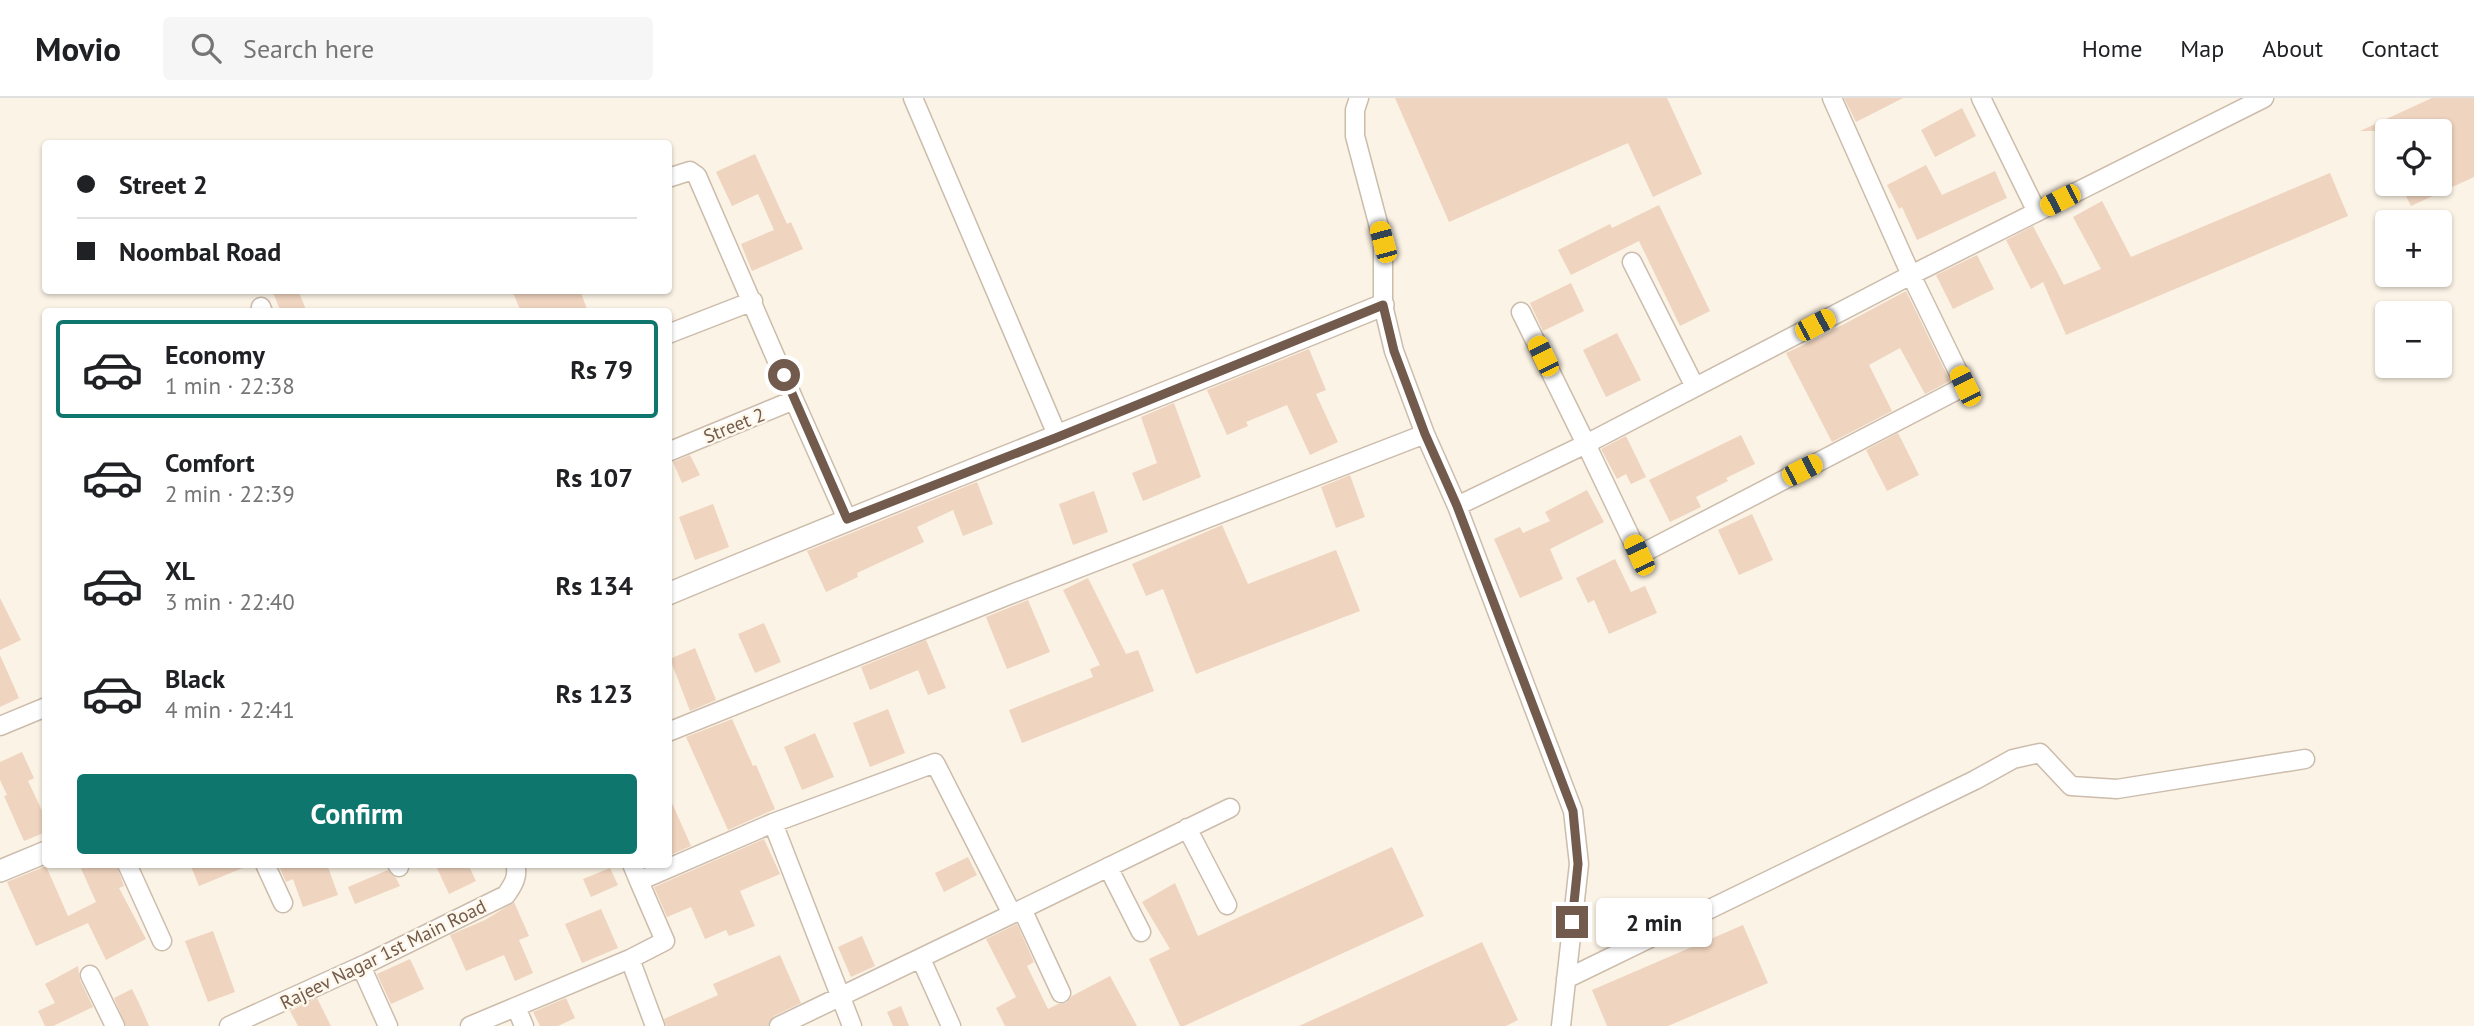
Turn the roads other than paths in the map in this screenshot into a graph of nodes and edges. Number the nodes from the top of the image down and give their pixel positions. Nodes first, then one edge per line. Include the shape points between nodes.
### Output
1 (913, 98) edge
2 (1359, 98) edge
3 (1832, 98) edge
4 (1981, 98) edge
5 (2264, 98) edge
6 (672, 177) edge
7 (2037, 212) junction
8 (1632, 262) dead end
9 (1911, 275) junction
10 (753, 301) junction
11 (1383, 305) junction
12 (1521, 312) dead end
13 (672, 332) edge
14 (1695, 387) junction
15 (794, 400) junction
16 (1425, 434) junction
17 (1058, 437) junction
18 (1586, 444) junction
19 (672, 450) edge
20 (1457, 506) junction
21 (847, 519) junction
22 (672, 592) edge
23 (42, 709) edge
24 (0, 726) edge
25 (672, 730) edge
26 (2305, 759) dead end
27 (1230, 808) dead end
28 (773, 823) junction
29 (1187, 828) junction
30 (42, 854) edge
31 (672, 860) edge
32 (1108, 867) junction
33 (129, 868) edge
34 (267, 868) edge
35 (516, 868) edge
36 (0, 871) edge
37 (635, 873) edge
38 (283, 903) dead end
39 (1227, 905) dead end
40 (1017, 912) junction
41 (1142, 932) dead end
42 (162, 942) dead end
43 (630, 959) junction
44 (921, 959) junction
45 (361, 967) junction
46 (90, 975) dead end
47 (1566, 979) junction
48 (1061, 993) dead end
49 (843, 997) junction
50 (516, 1007) junction
51 (253, 1021) edge
52 (115, 1026) edge
53 (229, 1026) edge
54 (388, 1026) edge
55 (470, 1026) edge
56 (524, 1026) edge
57 (655, 1026) edge
58 (779, 1026) edge
59 (852, 1026) edge
60 (951, 1026) edge
61 (1561, 1026) edge

1 - 17 street
2 - 11 street via 1354,110 1355,136 1383,242
3 - 9 street
4 - 7 street
5 - 7 street
6 - 10 street via 690,171 697,176
7 - 9 street
8 - 14 street
9 - 14 street
9 - 18 street via 1965,386 1639,555
10 - 13 street
10 - 15 street
11 - 16 street via 1394,351
11 - 17 street
12 - 18 street
14 - 18 street
15 - 19 street, Street 2
15 - 21 street
16 - 20 street
16 - 25 street
17 - 21 street
18 - 20 street
20 - 47 street via 1573,811 1578,864
21 - 22 street
23 - 24 street
26 - 47 street via 2117,789 2071,786 2040,753 2012,759
27 - 29 street
28 - 31 street
28 - 40 street via 935,763
28 - 49 street
29 - 32 street
29 - 39 street
30 - 36 street
32 - 40 street
32 - 41 street
33 - 42 street
34 - 38 street
35 - 45 street, Rajeev Nagar 1st Main Road via 506,895
37 - 43 street via 665,941
40 - 44 street
40 - 48 street
43 - 50 street
43 - 57 street
44 - 49 street
44 - 60 street
45 - 51 street, Rajeev Nagar 1st Main Road
45 - 54 street
46 - 52 street
47 - 61 street
49 - 58 street
49 - 59 street
50 - 55 street
50 - 56 street
51 - 53 street, Rajeev Nagar 1st Main Road

